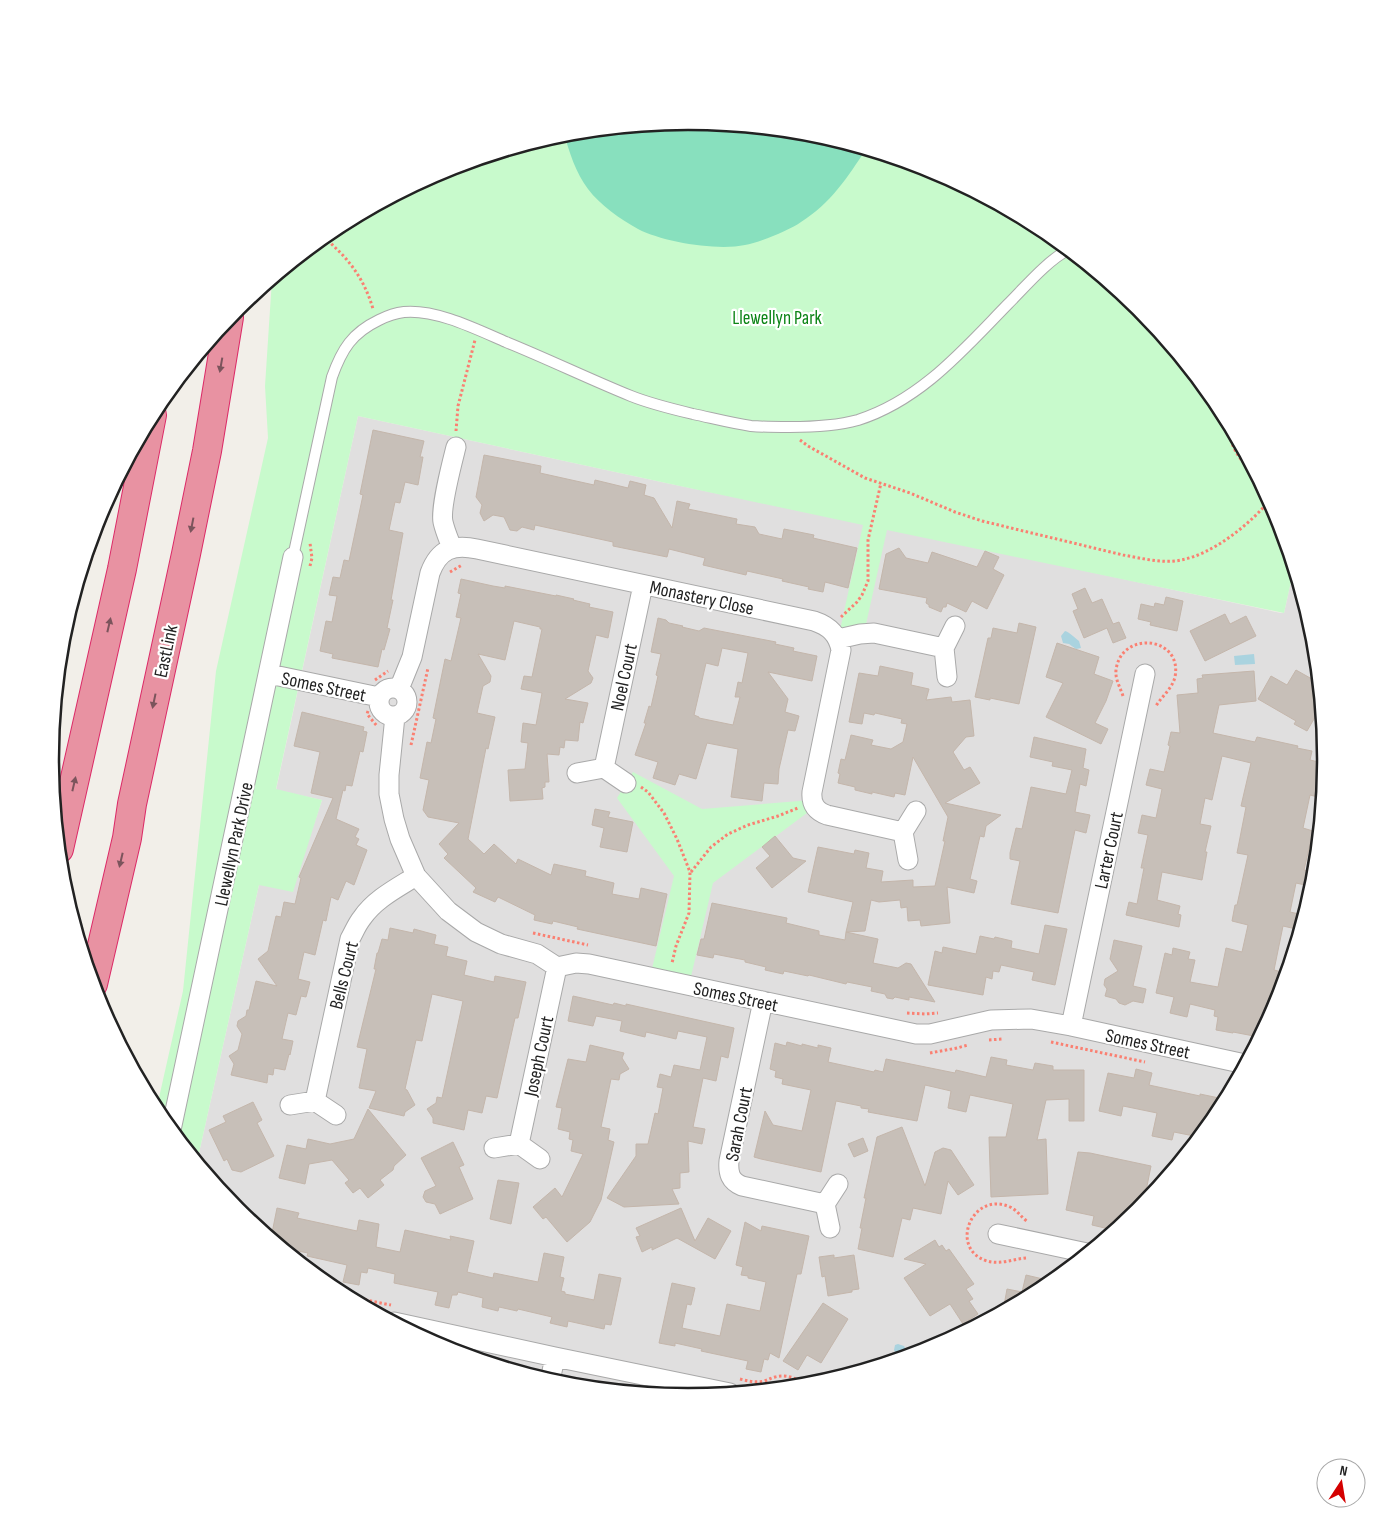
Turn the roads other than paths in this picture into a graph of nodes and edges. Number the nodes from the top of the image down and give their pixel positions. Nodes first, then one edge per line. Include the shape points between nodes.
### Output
1 (1062, 253) edge
2 (226, 332) edge
3 (148, 436) edge
4 (456, 447) road end
5 (452, 548) junction
6 (293, 557) joint
7 (643, 585) junction
8 (954, 626) dead end
9 (838, 638) junction
10 (944, 648) junction
11 (269, 674) junction
12 (1145, 674) dead end
13 (947, 677) dead end
14 (399, 689) junction
15 (374, 697) junction
16 (395, 716) junction
17 (604, 768) junction
18 (577, 773) dead end
19 (626, 783) road end
20 (916, 812) dead end
21 (63, 831) edge
22 (903, 832) junction
23 (908, 860) dead end
24 (416, 876) junction
25 (557, 967) junction
26 (96, 971) edge
27 (763, 1002) junction
28 (1071, 1026) junction
29 (1239, 1063) edge
30 (315, 1101) junction
31 (290, 1105) dead end
32 (336, 1115) dead end
33 (173, 1120) edge
34 (519, 1144) junction
35 (494, 1148) dead end
36 (540, 1159) dead end
37 (838, 1184) dead end
38 (825, 1204) junction
39 (830, 1228) dead end
40 (998, 1234) dead end
41 (1079, 1251) edge
42 (420, 1328) edge
43 (555, 1357) junction
44 (552, 1373) edge
45 (704, 1388) edge

1 - 6 lane via 949,364 914,393 857,420 812,427 731,423 659,406 447,319 420,312 389,316 354,336 345,347 332,377
2 -> 26 highway, EastLink via 186,554
21 -> 3 highway via 122,569
4 - 5 street via 442,512
5 - 7 street, Monastery Close via 472,548
5 - 14 street via 433,565 412,657
6 - 11 street, Llewellyn Park Drive
7 - 9 street, Monastery Close via 814,621 826,626
7 - 17 street, Noel Court
8 - 10 street
9 - 10 street via 874,633
9 - 22 street via 841,650 812,802 819,812 827,815
10 - 13 street
11 - 15 street, Somes Street
11 - 33 street, Llewellyn Park Drive
12 - 28 street, Larter Court
14 - 15 street via 387,688
14 - 16 street via 407,704 403,712
15 - 16 street via 382,711
16 - 24 street via 389,794 400,839
17 - 18 street
17 - 19 street
20 - 22 street
22 - 23 street
24 - 25 street via 448,911 476,932 501,944 538,954
24 - 30 street, Bells Court via 384,896 366,913 350,939
25 - 27 street, Somes Street via 589,964
25 - 34 street, Joseph Court
27 - 28 street, Somes Street via 916,1034 1018,1018
27 - 38 street, Sarah Court via 729,1161 730,1175 736,1184 742,1186
28 - 29 street, Somes Street
30 - 31 street
30 - 32 street
34 - 35 street
34 - 36 street
37 - 38 street
38 - 39 street
40 - 41 street
42 - 43 street
43 - 44 street
43 - 45 street

